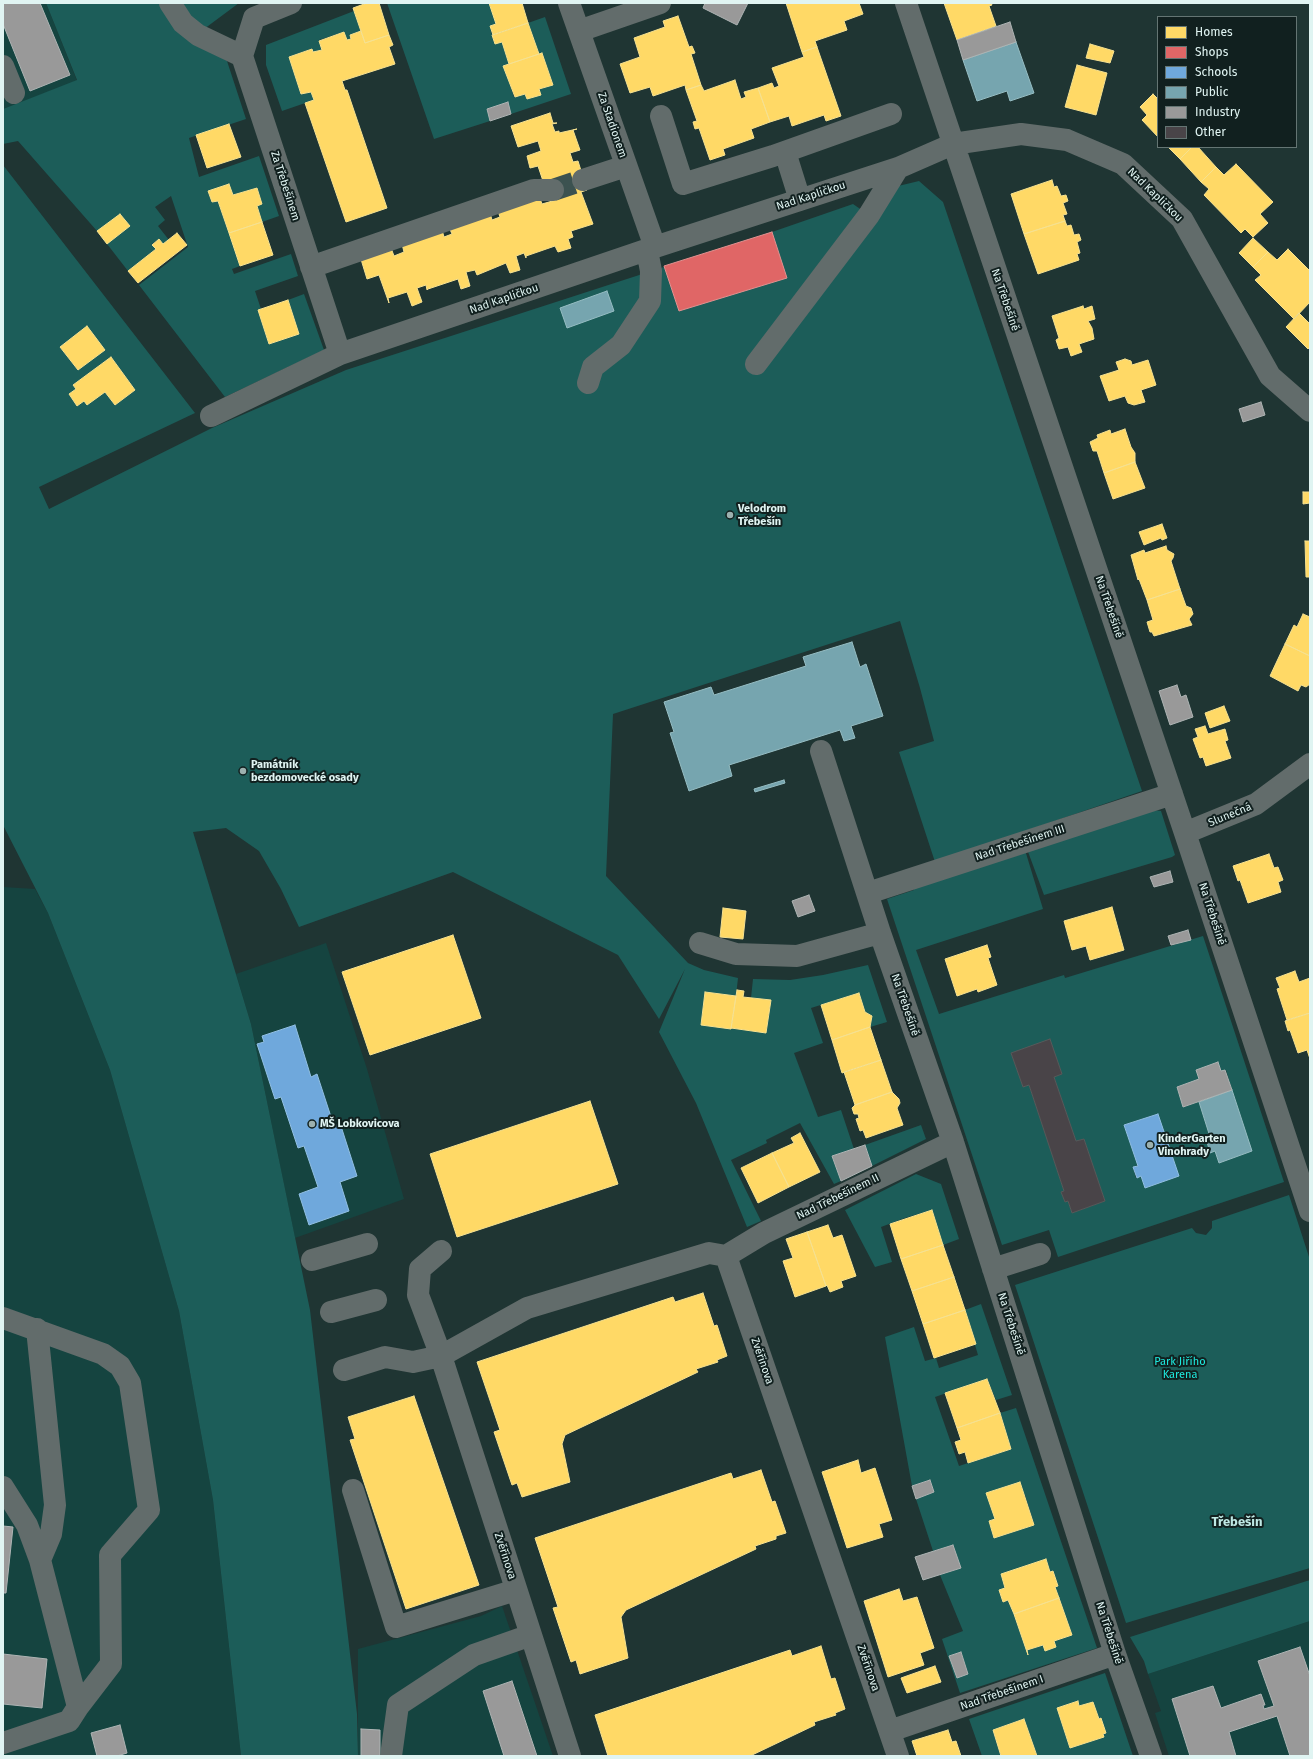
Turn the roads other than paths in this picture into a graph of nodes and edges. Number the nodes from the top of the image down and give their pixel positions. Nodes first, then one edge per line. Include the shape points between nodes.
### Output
1 (170, 3) edge
2 (291, 3) edge
3 (569, 3) edge
4 (660, 3) edge
5 (906, 3) edge
6 (579, 31) junction
7 (242, 56) junction
8 (3, 66) edge
9 (14, 93) dead end
10 (891, 114) dead end
11 (661, 116) dead end
12 (953, 144) junction
13 (785, 152) junction
14 (626, 166) junction
15 (898, 168) junction
16 (583, 180) tunnel mouth
17 (553, 190) tunnel mouth
18 (800, 200) junction
19 (651, 249) junction
20 (310, 267) junction
21 (340, 354) junction
22 (756, 364) dead end
23 (588, 383) dead end
24 (1310, 411) edge
25 (211, 416) dead end
26 (821, 751) dead end
27 (1310, 764) edge
28 (1172, 794) junction
29 (1185, 833) junction
30 (868, 893) junction
31 (880, 933) junction
32 (700, 943) dead end
33 (952, 1142) junction
34 (1310, 1211) edge
35 (367, 1244) dead end
36 (441, 1251) dead end
37 (1040, 1254) dead end
38 (726, 1256) junction
39 (312, 1260) dead end
40 (993, 1269) junction
41 (376, 1300) dead end
42 (331, 1312) dead end
43 (3, 1318) edge
44 (37, 1329) junction
45 (440, 1356) junction
46 (344, 1370) dead end
47 (3, 1487) edge
48 (353, 1490) dead end
49 (40, 1560) junction
50 (516, 1590) junction
51 (531, 1635) junction
52 (1115, 1654) junction
53 (78, 1707) junction
54 (890, 1731) junction
55 (3, 1743) edge
56 (391, 1756) edge
57 (570, 1756) edge
58 (898, 1756) edge
59 (1151, 1756) edge

1 - 7 street via 183,23 198,35
2 - 7 street via 254,18
3 - 6 street, Za Stadionem
4 - 6 street
5 - 12 street, Na Třebešíně
6 - 14 street, Za Stadionem
7 - 20 street, Za Třebešínem
8 - 9 street
10 - 13 street
11 - 13 street via 684,184
12 - 15 street, Nad Kapličkou
12 - 24 street, Nad Kapličkou via 1021,134 1067,140 1123,164 1182,219 1270,376
12 - 28 street, Na Třebešíně
13 - 18 street
14 - 16 street
14 - 19 street, Za Stadionem
15 - 18 street, Nad Kapličkou
15 - 22 street via 869,215
17 - 20 street via 534,190
18 - 19 street, Nad Kapličkou
19 - 21 street, Nad Kapličkou
19 - 23 street, Za Stadionem via 650,301 621,345 593,367
20 - 21 street, Za Třebešínem
21 - 25 street, Nad Kapličkou
26 - 30 street, Na Třebešíně
27 - 29 street, Slunečná via 1256,804
28 - 29 street, Na Třebešíně
28 - 30 street, Nad Třebešínem III
29 - 34 street, Na Třebešíně
30 - 31 street, Na Třebešíně
31 - 32 street via 797,956 736,954
31 - 33 street, Na Třebešíně
33 - 38 street, Nad Třebešínem II via 764,1233
33 - 40 street, Na Třebešíně
35 - 39 street
36 - 45 street, Zvěřinova via 420,1269 418,1295
37 - 40 street
38 - 45 street via 709,1253 527,1308
38 - 54 street, Zvěřinova
40 - 52 street, Na Třebešíně
41 - 42 street
43 - 44 street
44 - 49 street via 55,1505 51,1534
44 - 53 street via 103,1354 120,1366 130,1383 149,1510 110,1555 111,1664
45 - 46 street via 413,1362 385,1358
45 - 50 street, Zvěřinova
47 - 49 street via 27,1526
48 - 50 street via 396,1627
49 - 53 street
50 - 51 street, Zvěřinova
51 - 56 street via 474,1655 398,1705
51 - 57 street, Zvěřinova
52 - 54 street, Nad Třebešínem I
52 - 59 street, Na Třebešíně
53 - 55 street via 69,1721
54 - 58 street, Zvěřinova

